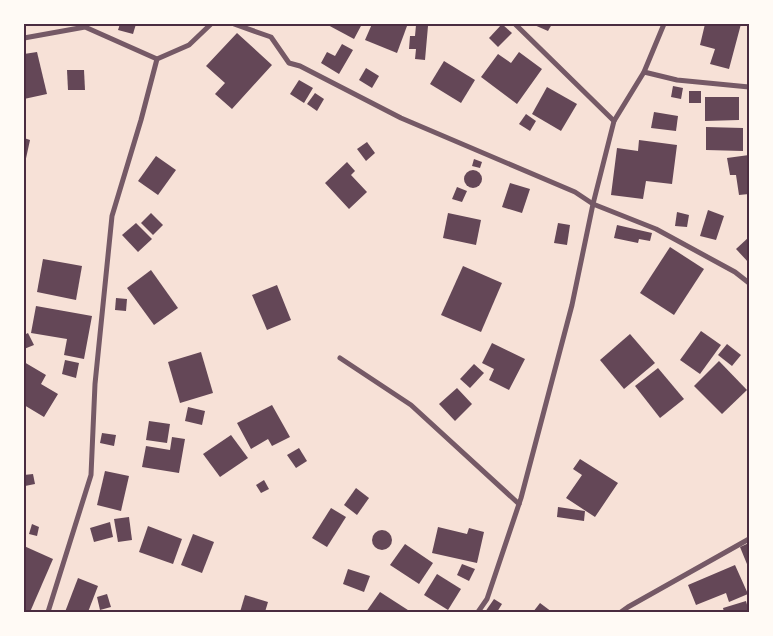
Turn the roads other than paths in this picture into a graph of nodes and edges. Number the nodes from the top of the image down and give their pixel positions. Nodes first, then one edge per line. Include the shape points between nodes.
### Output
1 (211, 24) edge
2 (234, 24) edge
3 (516, 24) edge
4 (664, 24) edge
5 (24, 38) edge
6 (157, 59) junction
7 (644, 72) junction
8 (749, 87) edge
9 (614, 121) junction
10 (593, 204) junction
11 (749, 283) edge
12 (340, 358) dead end
13 (519, 504) junction
14 (749, 538) edge
15 (48, 612) edge
16 (478, 612) edge
17 (621, 612) edge

1 - 6 street via 189,45
2 - 10 street via 271,37 289,63 401,118 575,192
3 - 9 street
4 - 7 street
5 - 6 street via 85,27
6 - 15 street via 112,216 95,384 91,474
7 - 8 street via 677,80
7 - 9 street
9 - 10 street
10 - 11 street via 656,229
10 - 13 street via 572,305
12 - 13 street via 411,405
13 - 16 street via 488,599
14 - 17 street

